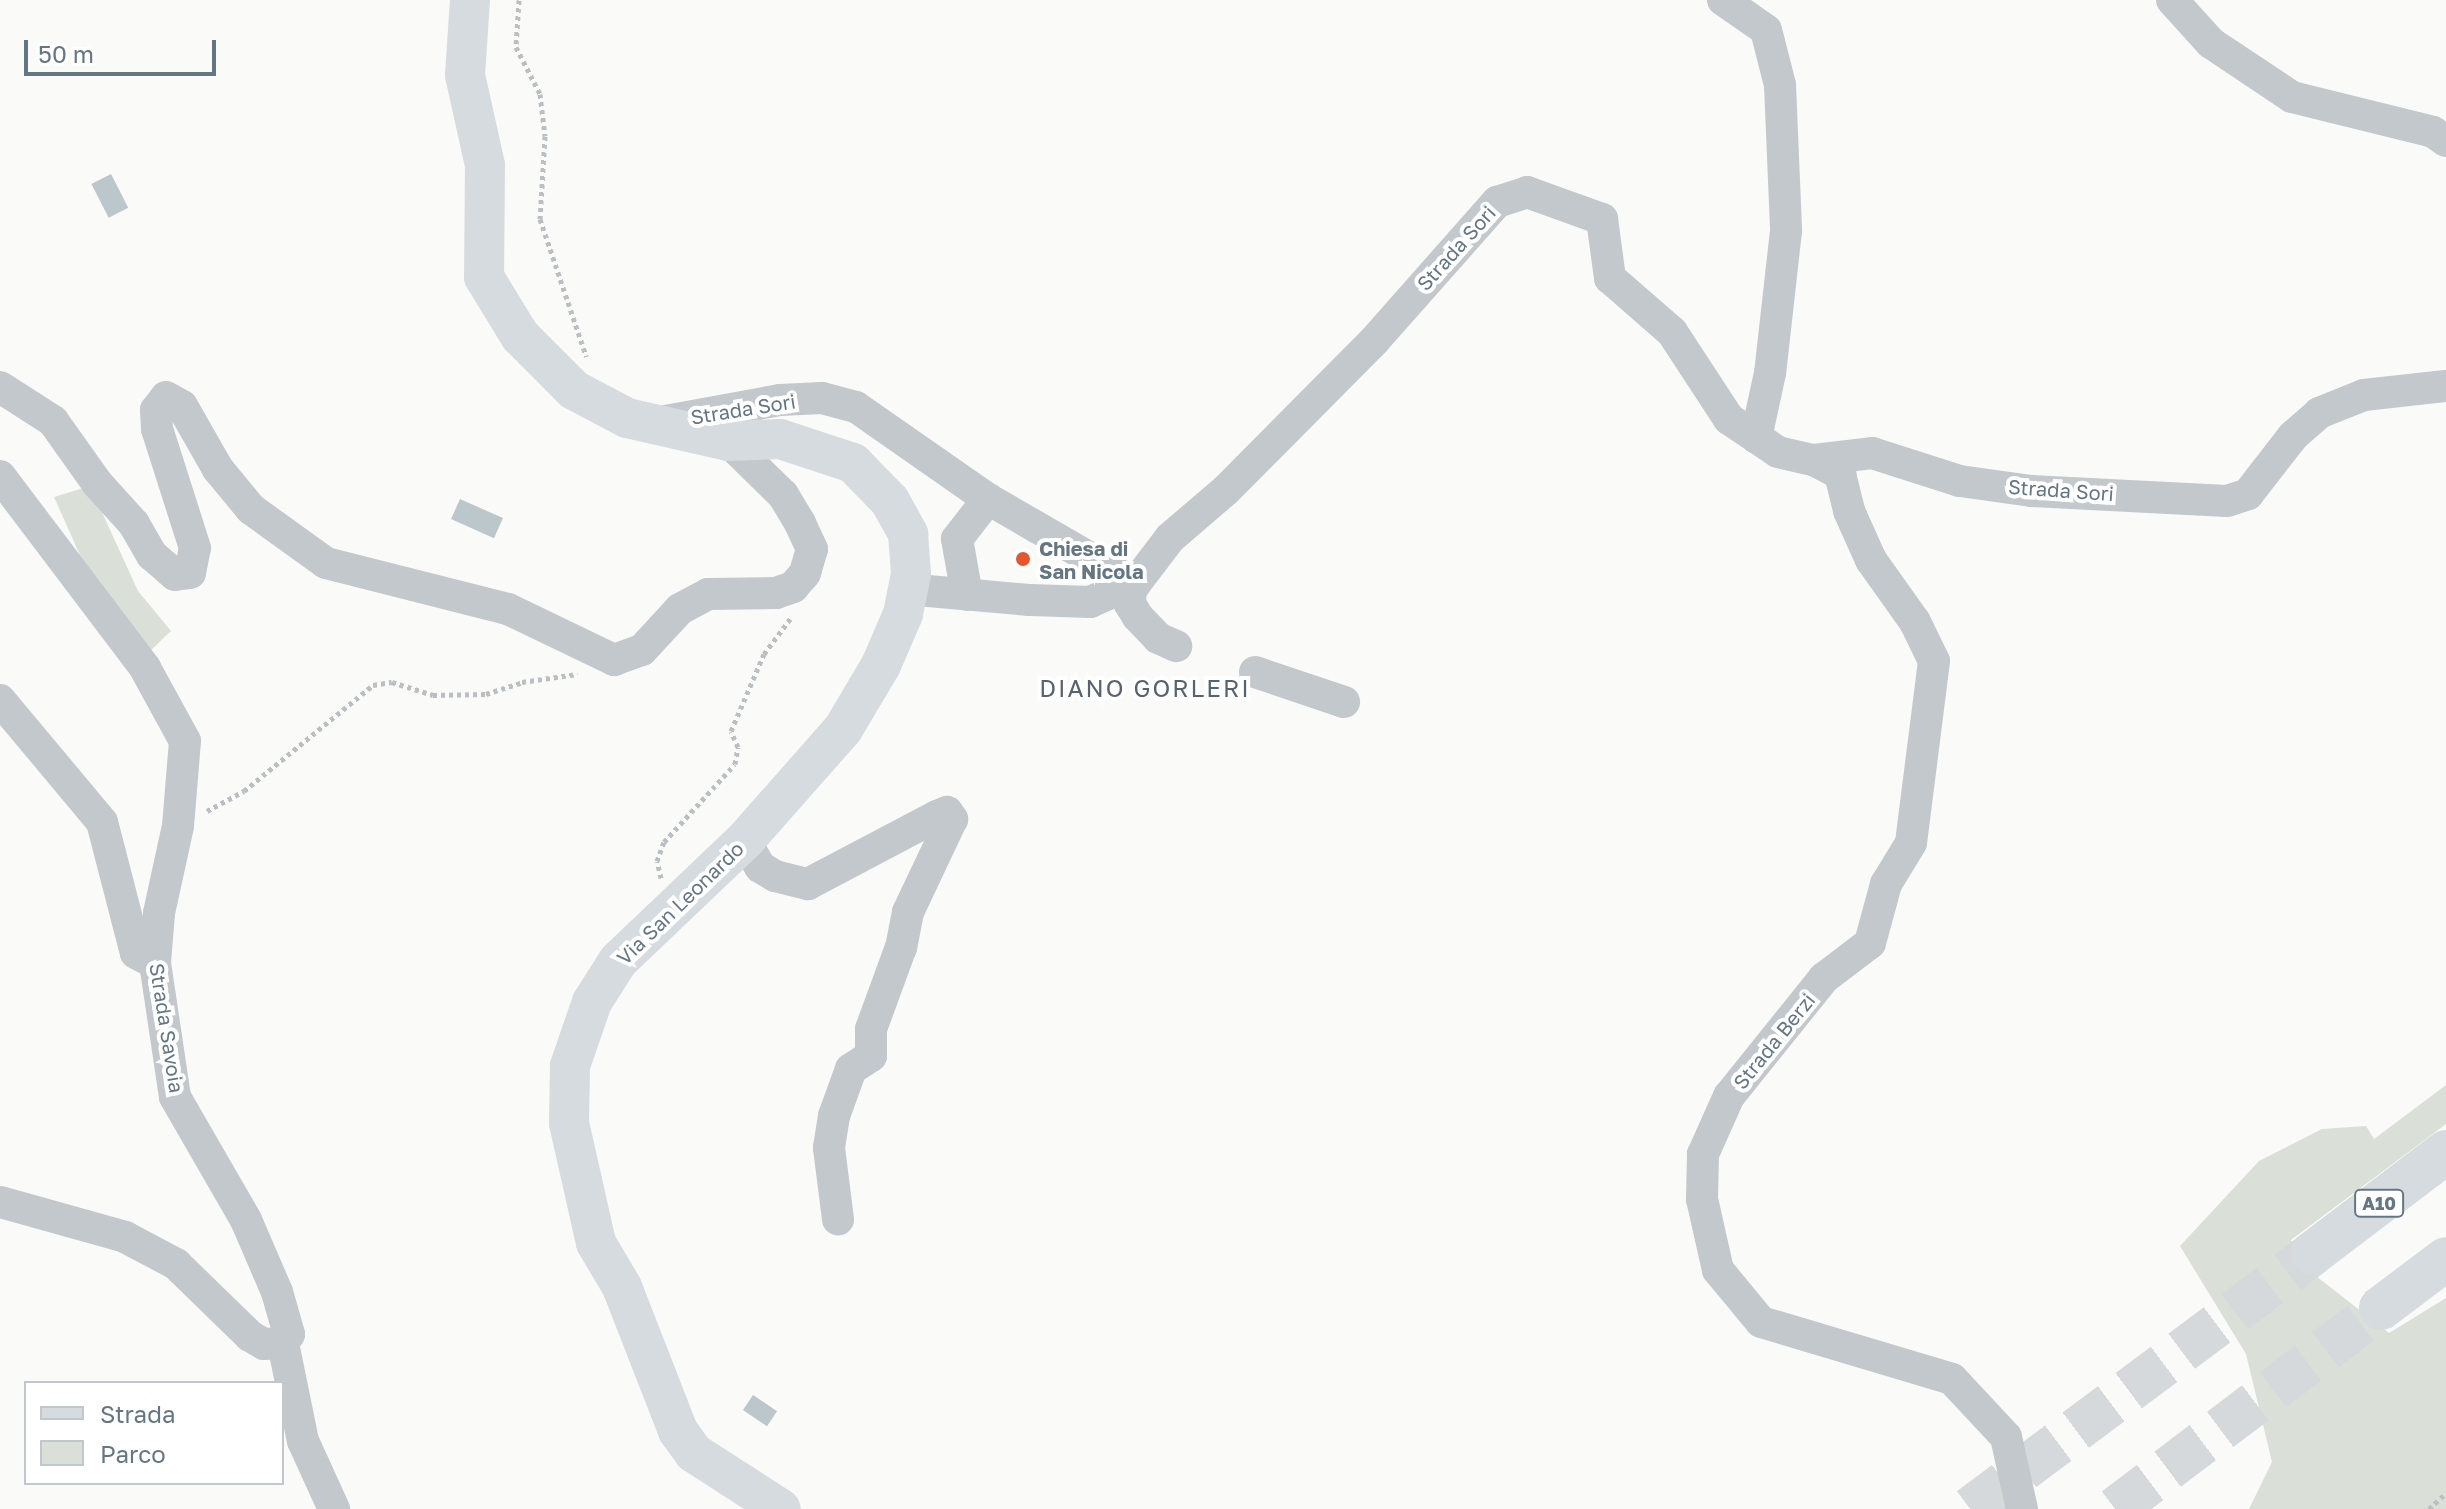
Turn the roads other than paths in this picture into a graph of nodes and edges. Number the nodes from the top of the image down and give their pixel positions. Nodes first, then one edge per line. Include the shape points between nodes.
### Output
1 (470, 0) edge
2 (1723, 0) edge
3 (2172, 0) edge
4 (2446, 141) edge
5 (2446, 386) edge
6 (0, 387) edge
7 (652, 423) junction
8 (1756, 438) junction
9 (728, 441) junction
10 (1814, 460) junction
11 (0, 476) edge
12 (988, 499) junction
13 (911, 574) junction
14 (1131, 584) junction
15 (967, 595) junction
16 (1176, 646) dead end
17 (1255, 672) dead end
18 (0, 700) edge
19 (1344, 702) dead end
20 (745, 840) junction
21 (155, 963) junction
22 (2446, 1152) edge
23 (0, 1202) edge
24 (838, 1219) dead end
25 (2313, 1253) tunnel mouth
26 (2446, 1259) edge
27 (2381, 1308) tunnel mouth
28 (283, 1343) junction
29 (334, 1509) edge
30 (781, 1509) edge
31 (2022, 1509) edge

1 - 7 main road, Via San Leonardo via 465,75 485,165 484,277 520,336 574,390 627,418
2 - 8 street via 1766,30 1780,85 1786,231 1770,373
3 - 4 street via 2211,43 2292,97 2433,132
5 - 10 street, Strada Sori via 2364,395 2319,413 2293,436 2248,494 2227,501 2031,491 1960,481 1872,453
6 - 9 street via 53,421 152,555 175,575 190,573 195,548 157,429 156,410 166,397 182,406 218,469 251,509 326,563 508,609 614,660 642,650 680,609 708,594 776,593 793,587 805,573 812,549 783,495
7 - 9 main road, Via San Leonardo
7 - 12 street, Strada Sori via 780,400 822,398 856,407
8 - 10 street, Strada Sori via 1778,452
8 - 14 street, Strada Sori via 1729,419 1672,332 1610,278 1602,219 1527,192 1497,202 1374,341 1226,490 1170,538
9 - 13 main road, Via San Leonardo via 780,439 853,463 890,501 908,534
10 - 31 street, Strada Berzi via 1840,474 1849,511 1871,560 1915,622 1934,661 1911,843 1886,884 1870,943 1824,978 1729,1096 1703,1154 1702,1199 1718,1270 1761,1322 1952,1379 2006,1437
11 - 21 street, Strada Savoia via 175,715 185,741 179,818 159,913
12 - 14 street, Strada Sori
12 - 15 street via 957,539
13 - 15 street via 917,590
13 - 20 main road, Via San Leonardo via 903,614 881,665 843,729
14 - 15 street via 1090,602
14 - 16 street via 1130,604 1138,617 1158,638
17 - 19 street
18 - 21 street via 102,822 136,953
20 - 24 street via 760,867 808,884 937,816 947,812 952,819 908,912 871,1029 871,1056 851,1069 834,1116 829,1148
20 - 30 main road, Via San Leonardo via 618,961 592,1002 570,1066 569,1123 596,1243 622,1287 678,1431 694,1453
21 - 28 street, Strada Savoia via 175,1097 265,1263 289,1334
22 - 25 highway, A10
23 - 28 street via 125,1237 176,1264 250,1336 264,1344
26 - 27 highway
28 - 29 street, Strada Savoia via 307,1454

